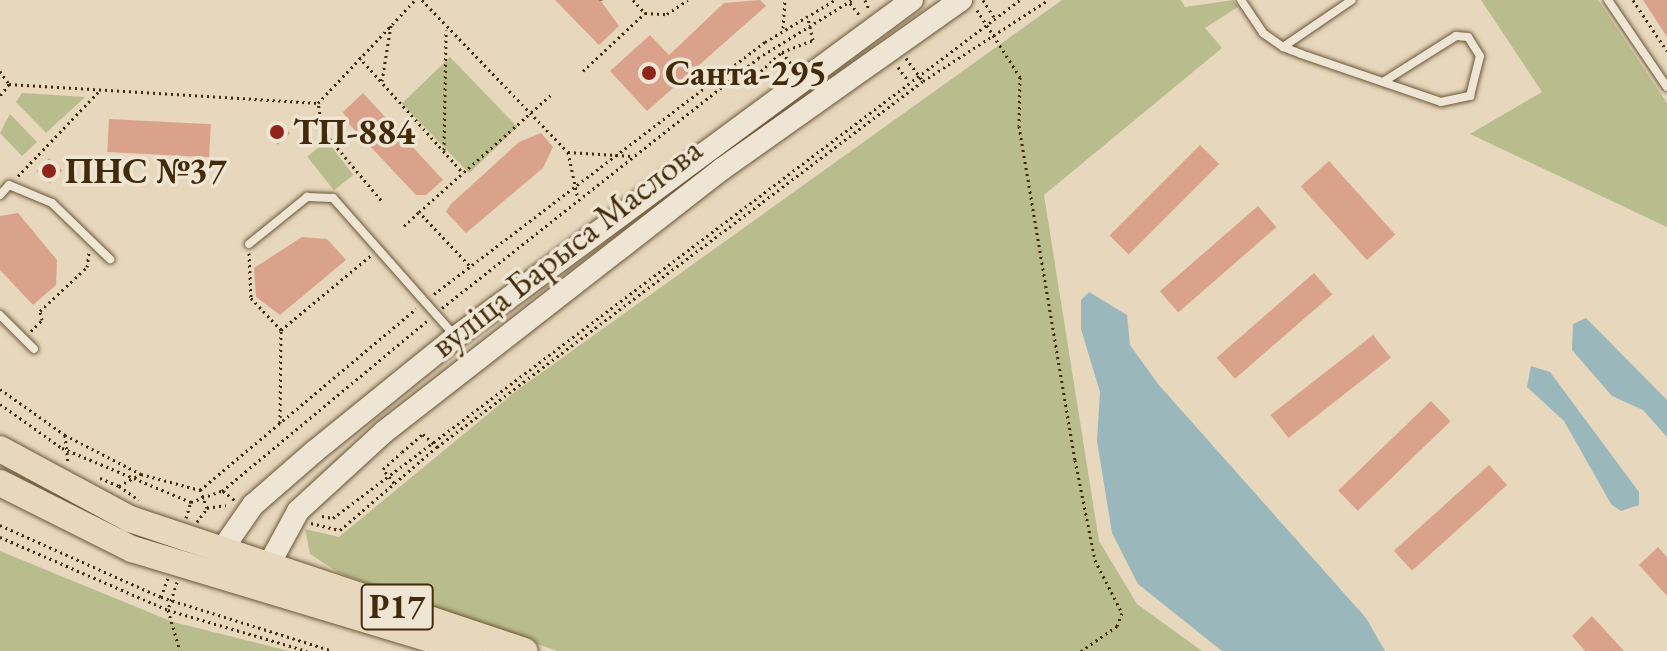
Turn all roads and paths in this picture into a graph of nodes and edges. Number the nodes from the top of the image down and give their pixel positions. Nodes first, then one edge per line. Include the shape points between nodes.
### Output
1 (415, 0) edge
2 (422, 0) edge
3 (633, 0) edge
4 (688, 0) edge
5 (785, 0) edge
6 (852, 0) edge
7 (912, 0) edge
8 (961, 0) edge
9 (971, 0) edge
10 (983, 0) edge
11 (1020, 0) edge
12 (1048, 0) edge
13 (1241, 0) edge
14 (1352, 0) edge
15 (1608, 0) edge
16 (1633, 0) edge
17 (645, 13) junction
18 (994, 18) junction
19 (808, 19) dead end
20 (391, 24) junction
21 (985, 24) junction
22 (811, 26) junction
23 (446, 28) junction
24 (783, 30) dead end
25 (992, 36) junction
26 (1667, 37) edge
27 (1661, 41) junction
28 (1283, 47) junction
29 (1667, 51) edge
30 (358, 56) junction
31 (736, 68) dead end
32 (0, 71) edge
33 (583, 71) dead end
34 (744, 74) junction
35 (382, 81) junction
36 (1383, 82) junction
37 (9, 84) junction
38 (1667, 87) edge
39 (101, 89) junction
40 (551, 95) dead end
41 (0, 96) edge
42 (318, 103) junction
43 (530, 114) junction
44 (444, 150) junction
45 (568, 152) junction
46 (633, 156) junction
47 (463, 173) junction
48 (0, 176) edge
49 (9, 185) junction
50 (0, 195) edge
51 (578, 199) junction
52 (381, 200) dead end
53 (419, 212) junction
54 (404, 226) dead end
55 (90, 239) junction
56 (249, 244) joint
57 (379, 248) junction
58 (110, 259) dead end
59 (469, 265) dead end
60 (436, 313) junction
61 (0, 315) edge
62 (20, 321) dead end
63 (281, 330) junction
64 (456, 337) junction
65 (34, 349) dead end
66 (0, 404) edge
67 (280, 423) dead end
68 (65, 435) dead end
69 (430, 440) junction
70 (437, 447) junction
71 (62, 448) junction
72 (0, 449) edge
73 (80, 469) dead end
74 (386, 473) junction
75 (141, 474) dead end
76 (92, 475) dead end
77 (134, 480) junction
78 (0, 483) edge
79 (394, 483) junction
80 (200, 490) dead end
81 (222, 491) junction
82 (202, 498) junction
83 (226, 505) dead end
84 (253, 505) junction
85 (207, 508) junction
86 (305, 517) junction
87 (0, 525) edge
88 (193, 527) dead end
89 (0, 537) edge
90 (221, 551) junction
91 (269, 566) junction
92 (224, 578) junction
93 (177, 579) dead end
94 (250, 586) junction
95 (171, 601) junction
96 (168, 610) junction
97 (180, 651) edge
98 (307, 651) edge
99 (333, 651) edge
100 (470, 651) edge
101 (524, 651) edge
102 (1081, 651) edge

1 - 20 path
2 - 23 path
3 - 17 path
4 - 17 path via 667,14
5 - 24 path
6 - 22 path
7 - 64 main road, вуліца Барыса Маслова
8 - 86 main road, вуліца Барыса Маслова via 722,169 500,339
9 - 21 path
10 - 18 path
11 - 18 path
12 - 25 path
13 - 28 lane via 1263,33
14 - 28 lane
15 - 38 lane
16 - 27 path
17 - 33 path
18 - 21 path
19 - 22 path
20 - 30 path
20 - 35 path
21 - 25 path
21 - 69 path
22 - 34 path
22 - 34 path via 813,40 782,52 752,79
23 - 43 path
23 - 44 path
25 - 70 path
25 - 102 path via 1020,77 1019,126 1081,488 1095,560 1122,613 1117,626
26 - 27 path
27 - 29 path
28 - 36 lane
30 - 35 path
30 - 42 path
31 - 34 path
32 - 37 path
34 - 46 path
35 - 44 path
36 - 36 lane via 1458,103 1474,89 1479,53 1468,37 1456,36
37 - 39 path
37 - 41 path
39 - 42 path
39 - 49 path
40 - 43 path
42 - 52 path via 323,131
43 - 45 path
43 - 47 path
44 - 47 path
45 - 46 path
45 - 51 path
46 - 51 path
47 - 53 path
48 - 49 lane
49 - 50 lane
49 - 55 lane via 52,203
51 - 60 path
53 - 54 path
53 - 59 path
55 - 58 lane
55 - 62 path via 87,267 40,311 42,320 30,332
56 - 57 lane via 316,195 340,202
56 - 63 path via 251,298
57 - 60 lane
57 - 63 path
60 - 64 lane
60 - 81 path
61 - 65 lane
63 - 67 path
64 - 84 main road, вуліца Барыса Маслова
66 - 71 path
68 - 71 path
69 - 70 path
69 - 74 path
69 - 74 path via 423,434 383,469
70 - 79 path
71 - 73 path
71 - 77 path
72 - 90 highway, Р17 via 130,519
74 - 79 path
74 - 86 path via 333,518
75 - 77 path
76 - 77 path via 119,486
77 - 82 path via 191,502
78 - 92 highway, Р17 via 132,549
79 - 86 path via 340,530
80 - 82 path
81 - 82 path
81 - 84 path
82 - 85 path
83 - 85 path
84 - 90 main road, вуліца Барыса Маслова
85 - 88 path
86 - 91 main road, вуліца Барыса Маслова
87 - 95 path
89 - 96 path
90 - 91 highway, Р17
90 - 92 main road
91 - 94 main road, вуліца Барыса Маслова
91 - 101 highway, Р17
92 - 94 highway, Р17
93 - 95 path
94 - 100 highway, Р17
95 - 96 path
95 - 99 path
96 - 97 path
96 - 98 path

